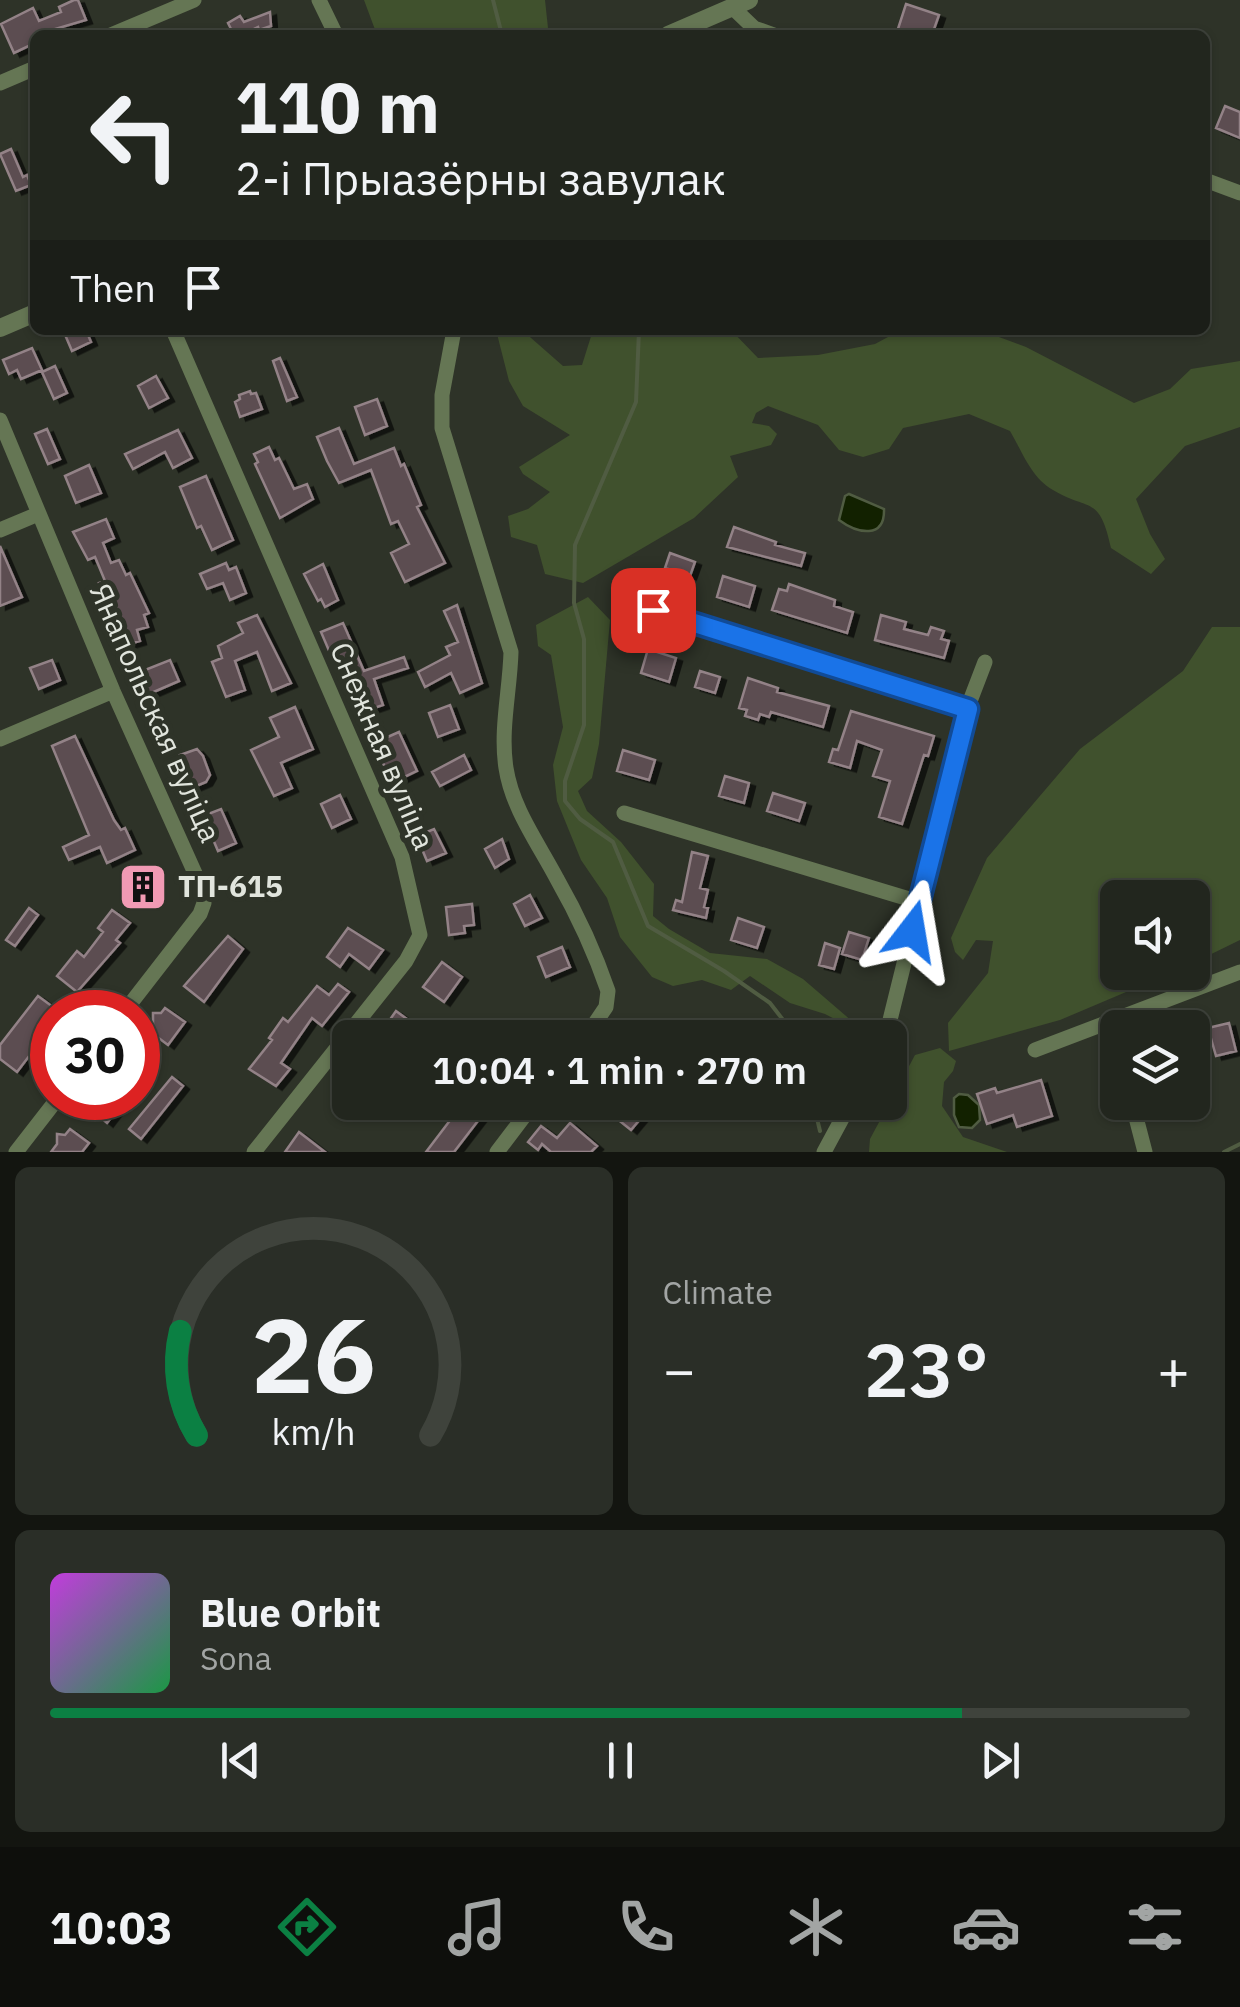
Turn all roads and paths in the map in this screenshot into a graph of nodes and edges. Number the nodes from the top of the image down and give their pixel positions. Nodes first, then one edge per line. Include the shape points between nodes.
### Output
1 (194, 0) edge
2 (320, 0) edge
3 (740, 4) edge
4 (124, 30) edge
5 (334, 30) edge
6 (680, 30) edge
7 (760, 30) edge
8 (30, 70) edge
9 (0, 82) edge
10 (1210, 182) edge
11 (1240, 193) edge
12 (30, 316) edge
13 (0, 328) edge
14 (175, 335) edge
15 (453, 335) edge
16 (0, 420) edge
17 (38, 514) junction
18 (0, 530) edge
19 (653, 610) dead end
20 (985, 662) dead end
21 (113, 691) junction
22 (968, 709) junction
23 (0, 739) edge
24 (624, 814) dead end
25 (919, 902) junction
26 (1240, 972) edge
27 (141, 990) edge
28 (1140, 1010) edge
29 (598, 1020) edge
30 (890, 1020) edge
31 (1100, 1025) edge
32 (1035, 1050) dead end
33 (41, 1120) edge
34 (522, 1120) edge
35 (841, 1120) edge
36 (1137, 1120) edge
37 (16, 1152) edge
38 (254, 1152) edge
39 (498, 1152) edge
40 (824, 1152) edge
41 (1145, 1152) edge

1 - 4 street
2 - 5 street
3 - 6 street
3 - 7 street
8 - 9 street
10 - 11 street
12 - 13 street
14 - 38 street, Снежная вуліца via 402,857 420,935
15 - 29 street via 442,428 510,652 506,767 514,802 560,883 608,991
16 - 17 street, Янапольская вуліца
17 - 18 street
17 - 21 street, Янапольская вуліца
19 - 22 street
20 - 22 street
21 - 23 street
21 - 27 street, Янапольская вуліца via 196,871 204,903
22 - 25 street
24 - 25 street
25 - 30 street
26 - 28 street
31 - 32 street
33 - 37 street
34 - 39 street
35 - 40 street
36 - 41 street

